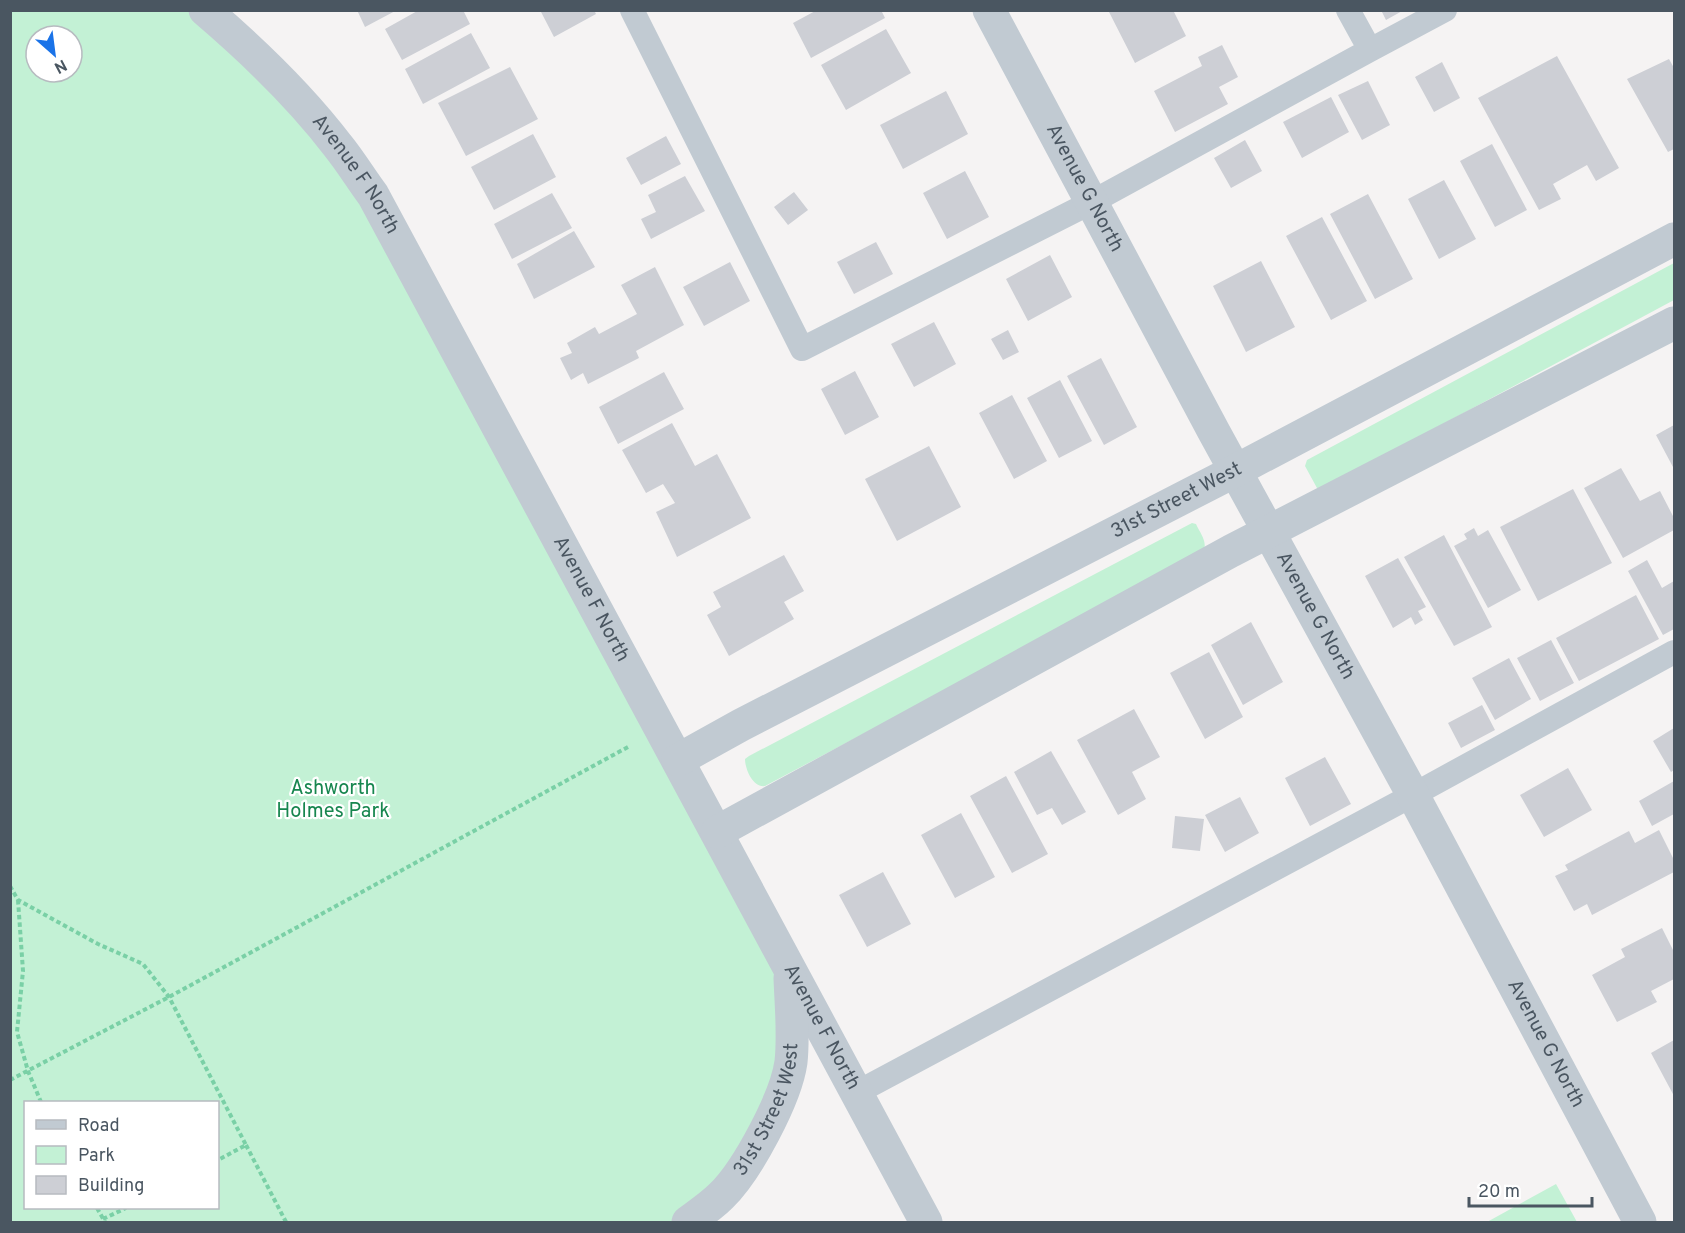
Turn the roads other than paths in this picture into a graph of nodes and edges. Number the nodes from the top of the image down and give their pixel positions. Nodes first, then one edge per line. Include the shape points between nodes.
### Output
1 (205, 10) edge
2 (632, 10) edge
3 (989, 10) edge
4 (1348, 10) edge
5 (1445, 10) edge
6 (1370, 50) junction
7 (1090, 203) junction
8 (1674, 239) edge
9 (1674, 323) edge
10 (1235, 471) junction
11 (1269, 532) junction
12 (1674, 652) edge
13 (678, 760) junction
14 (1413, 795) junction
15 (717, 832) junction
16 (790, 971) junction
17 (856, 1093) junction
18 (688, 1222) edge
19 (926, 1222) edge
20 (1640, 1222) edge

1 - 13 street, Avenue F North via 302,105 338,145 373,195
2 - 7 lane via 802,349
3 - 7 street, Avenue G North
4 - 6 lane
5 - 6 lane
6 - 7 lane
7 - 10 street, Avenue G North
8 - 10 street, 31st Street West
9 - 11 street
10 - 11 street, Avenue G North
10 - 13 street, 31st Street West
11 - 14 street, Avenue G North
11 - 15 street
12 - 14 lane
13 - 15 street, Avenue F North
14 - 17 lane
14 - 20 street, Avenue G North
15 - 16 street, Avenue F North
16 - 17 street, Avenue F North
16 - 18 street, 31st Street West via 794,1033 781,1093 749,1161 721,1196
17 - 19 street, Avenue F North

